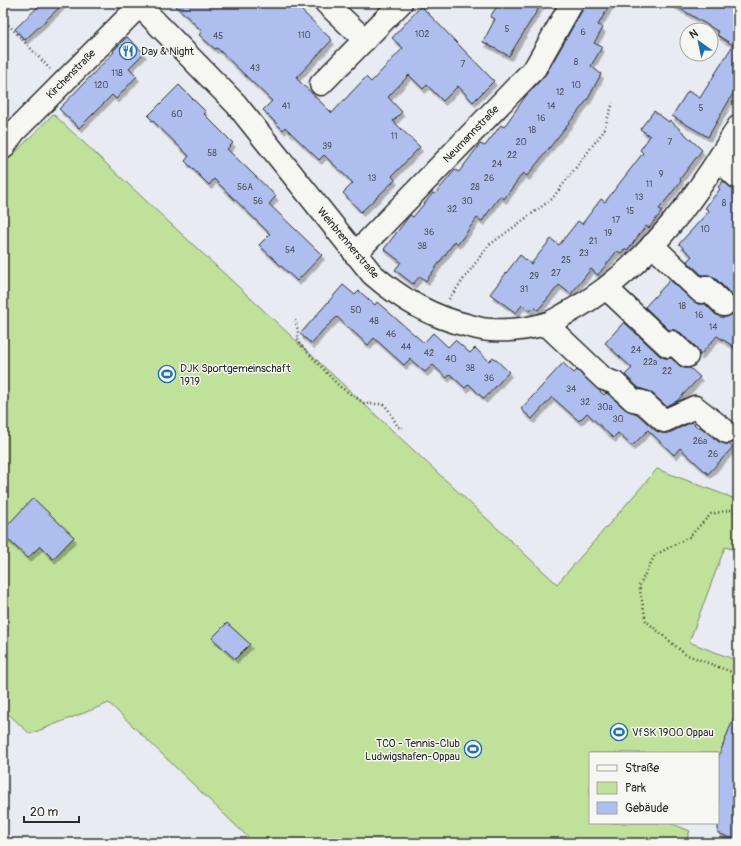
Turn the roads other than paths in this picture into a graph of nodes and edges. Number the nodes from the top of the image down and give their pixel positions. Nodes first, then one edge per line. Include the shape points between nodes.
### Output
1 (326, 3) edge
2 (401, 3) edge
3 (572, 3) edge
4 (140, 4) edge
5 (365, 40) junction
6 (321, 84) dead end
7 (738, 127) edge
8 (3, 148) edge
9 (719, 160) junction
10 (738, 178) edge
11 (652, 245) junction
12 (355, 254) junction
13 (606, 288) junction
14 (724, 305) dead end
15 (546, 324) junction
16 (687, 356) dead end
17 (727, 432) dead end

1 - 5 street
2 - 5 street
3 - 12 street, Neumannstraße via 535,68
4 - 8 street, Kirchenstraße via 14,132
4 - 12 street, Weinbrennerstraße via 236,104
5 - 6 street
7 - 9 street, Weinbrennerstraße
9 - 10 street
9 - 11 street, Weinbrennerstraße via 683,210
11 - 13 street, Weinbrennerstraße
11 - 14 street via 701,292 706,287
12 - 15 street, Weinbrennerstraße via 372,274 393,292 415,306 437,315 490,330
13 - 15 street, Weinbrennerstraße
13 - 16 street via 668,346 672,342
15 - 17 street via 604,379 615,383 633,400 643,402 664,421 695,407

